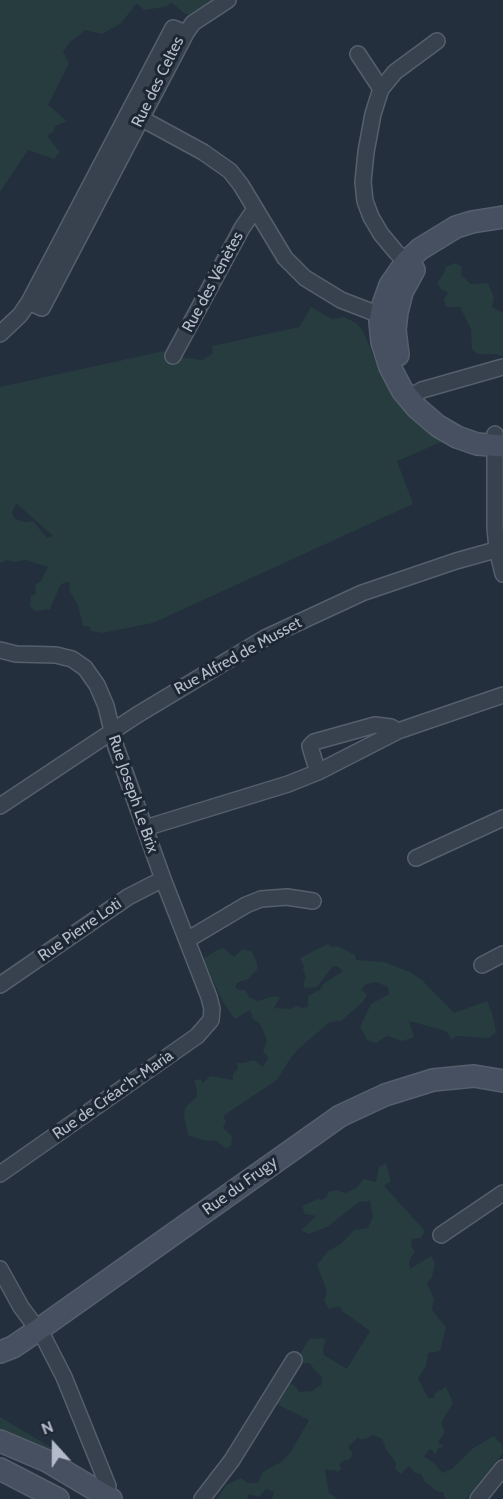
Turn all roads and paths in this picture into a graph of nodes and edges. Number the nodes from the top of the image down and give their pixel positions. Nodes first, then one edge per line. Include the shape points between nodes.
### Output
1 (228, 0) edge
2 (437, 41) dead end
3 (358, 54) dead end
4 (381, 89) junction
5 (136, 115) junction
6 (255, 209) junction
7 (503, 217) edge
8 (410, 265) junction
9 (380, 315) junction
10 (0, 334) edge
11 (173, 356) dead end
12 (503, 367) edge
13 (412, 395) junction
14 (499, 440) edge
15 (500, 549) edge
16 (503, 574) edge
17 (0, 650) edge
18 (503, 696) edge
19 (398, 731) junction
20 (112, 732) junction
21 (318, 772) junction
22 (0, 806) edge
23 (503, 818) edge
24 (145, 828) junction
25 (416, 858) dead end
26 (163, 879) junction
27 (313, 901) dead end
28 (187, 940) junction
29 (503, 954) edge
30 (482, 965) dead end
31 (0, 986) edge
32 (212, 1005) joint
33 (503, 1081) edge
34 (0, 1174) edge
35 (503, 1193) edge
36 (441, 1235) dead end
37 (0, 1269) edge
38 (38, 1330) junction
39 (0, 1352) edge
40 (294, 1360) dead end
41 (0, 1441) edge
42 (96, 1457) junction
43 (503, 1468) edge
44 (0, 1469) edge
45 (83, 1482) junction
46 (107, 1498) edge
47 (58, 1499) edge
48 (202, 1499) edge
49 (478, 1499) edge

1 - 5 street, Rue des Celtes via 193,22
2 - 4 street via 395,72
3 - 4 street
4 - 8 street via 369,132 363,193 381,234
5 - 6 street via 223,165
5 - 10 street, Rue des Celtes via 42,308 29,303
6 - 9 street via 285,258 305,278 334,296
6 - 11 street, Rue des Vénètes
7 - 8 street via 450,230
8 - 9 street via 390,285
8 - 13 street via 395,330 400,361
9 - 13 street via 385,353 394,375
12 - 13 street
13 - 14 street via 429,419 447,432 467,441
14 - 15 street via 494,505
15 - 16 street
15 - 20 street, Rue Alfred de Musset via 396,581 318,612 241,651
17 - 20 street, Rue Joseph Le Brix via 56,655 79,662 103,695
18 - 19 street
19 - 21 street
19 - 21 street via 383,725 365,726 314,742 310,750
20 - 22 street, Rue Alfred de Musset
20 - 24 street, Rue Joseph Le Brix
21 - 24 street
23 - 25 street
24 - 26 street, Rue Joseph Le Brix
26 - 28 street, Rue Joseph Le Brix
26 - 31 street, Rue Pierre Loti via 128,897
27 - 28 street via 261,899
28 - 32 street, Rue Joseph Le Brix
29 - 30 street
32 - 34 street, Rue de Créac'h-Maria via 211,1020 197,1036
33 - 38 street, Rue du Frugy via 474,1076 433,1080 384,1095 340,1116
35 - 36 street
37 - 38 street
38 - 39 street, Rue du Frugy
38 - 42 street via 64,1377
40 - 48 street via 232,1460
41 - 45 street
42 - 45 street
42 - 46 street via 108,1486
43 - 49 street
44 - 47 street
45 - 46 street

